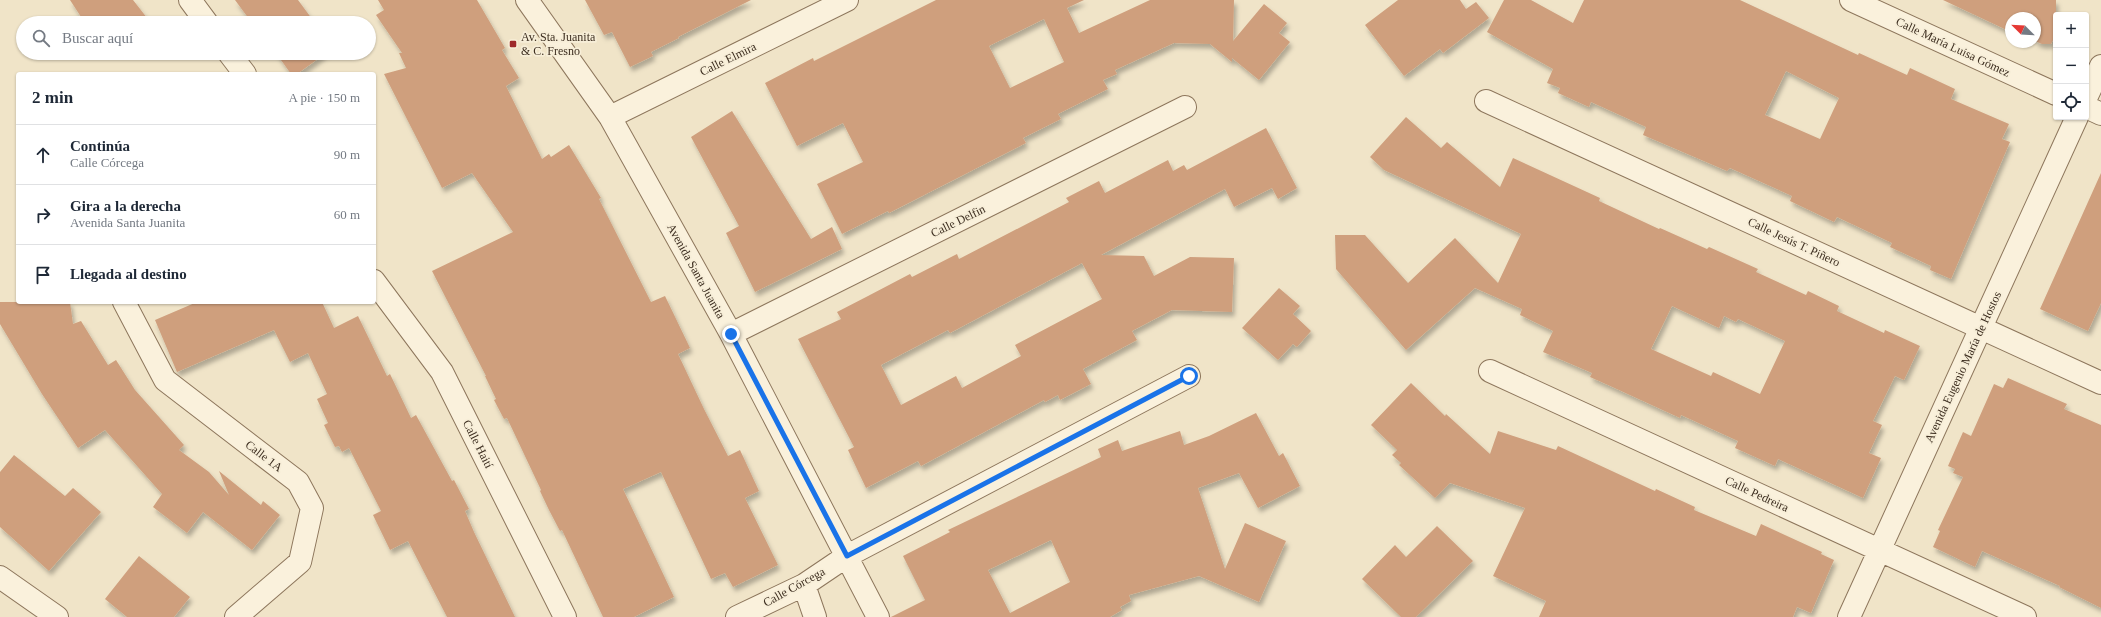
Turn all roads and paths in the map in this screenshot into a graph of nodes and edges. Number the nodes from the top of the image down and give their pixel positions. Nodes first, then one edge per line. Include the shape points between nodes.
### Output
1 (190, 0) edge
2 (527, 0) edge
3 (847, 0) edge
4 (1851, 0) edge
5 (202, 16) edge
6 (234, 60) edge
7 (2101, 66) edge
8 (243, 72) edge
9 (2089, 92) edge
10 (2053, 93) edge
11 (1486, 101) dead end
12 (1185, 108) dead end
13 (2089, 109) edge
14 (2101, 114) edge
15 (610, 117) junction
16 (2076, 120) edge
17 (376, 284) edge
18 (125, 304) edge
19 (1981, 328) junction
20 (731, 334) junction
21 (1490, 371) dead end
22 (1189, 376) dead end
23 (2101, 383) edge
24 (1879, 550) junction
25 (847, 556) junction
26 (0, 577) edge
27 (804, 585) junction
28 (57, 617) edge
29 (236, 617) edge
30 (565, 617) edge
31 (738, 617) edge
32 (815, 617) edge
33 (878, 617) edge
34 (1849, 617) edge
35 (2024, 617) edge

1 - 5 street
2 - 15 street, Avenida Santa Juanita
3 - 15 street, Calle Elmira
4 - 10 street, Calle María Luisa Gómez
6 - 8 street
7 - 9 street
11 - 19 street, Calle Jesús T. Piñero
12 - 20 street, Calle Delfin
13 - 14 street
15 - 20 street, Avenida Santa Juanita
16 - 19 street, Avenida Eugenio María de Hostos
17 - 30 street, Calle Haití via 442,372
18 - 29 street, Calle 1A via 164,380 298,482 312,508 300,562
19 - 23 street, Calle Jesús T. Piñero
19 - 24 street, Avenida Eugenio María de Hostos
20 - 25 street, Avenida Santa Juanita
21 - 24 street, Calle Pedreira
22 - 25 street, Calle Córcega
24 - 34 street, Avenida Eugenio María de Hostos
24 - 35 street, Calle Pedreira
25 - 27 street, Calle Córcega
25 - 33 street, Avenida Santa Juanita
26 - 28 street
27 - 31 street, Calle Córcega
27 - 32 street

